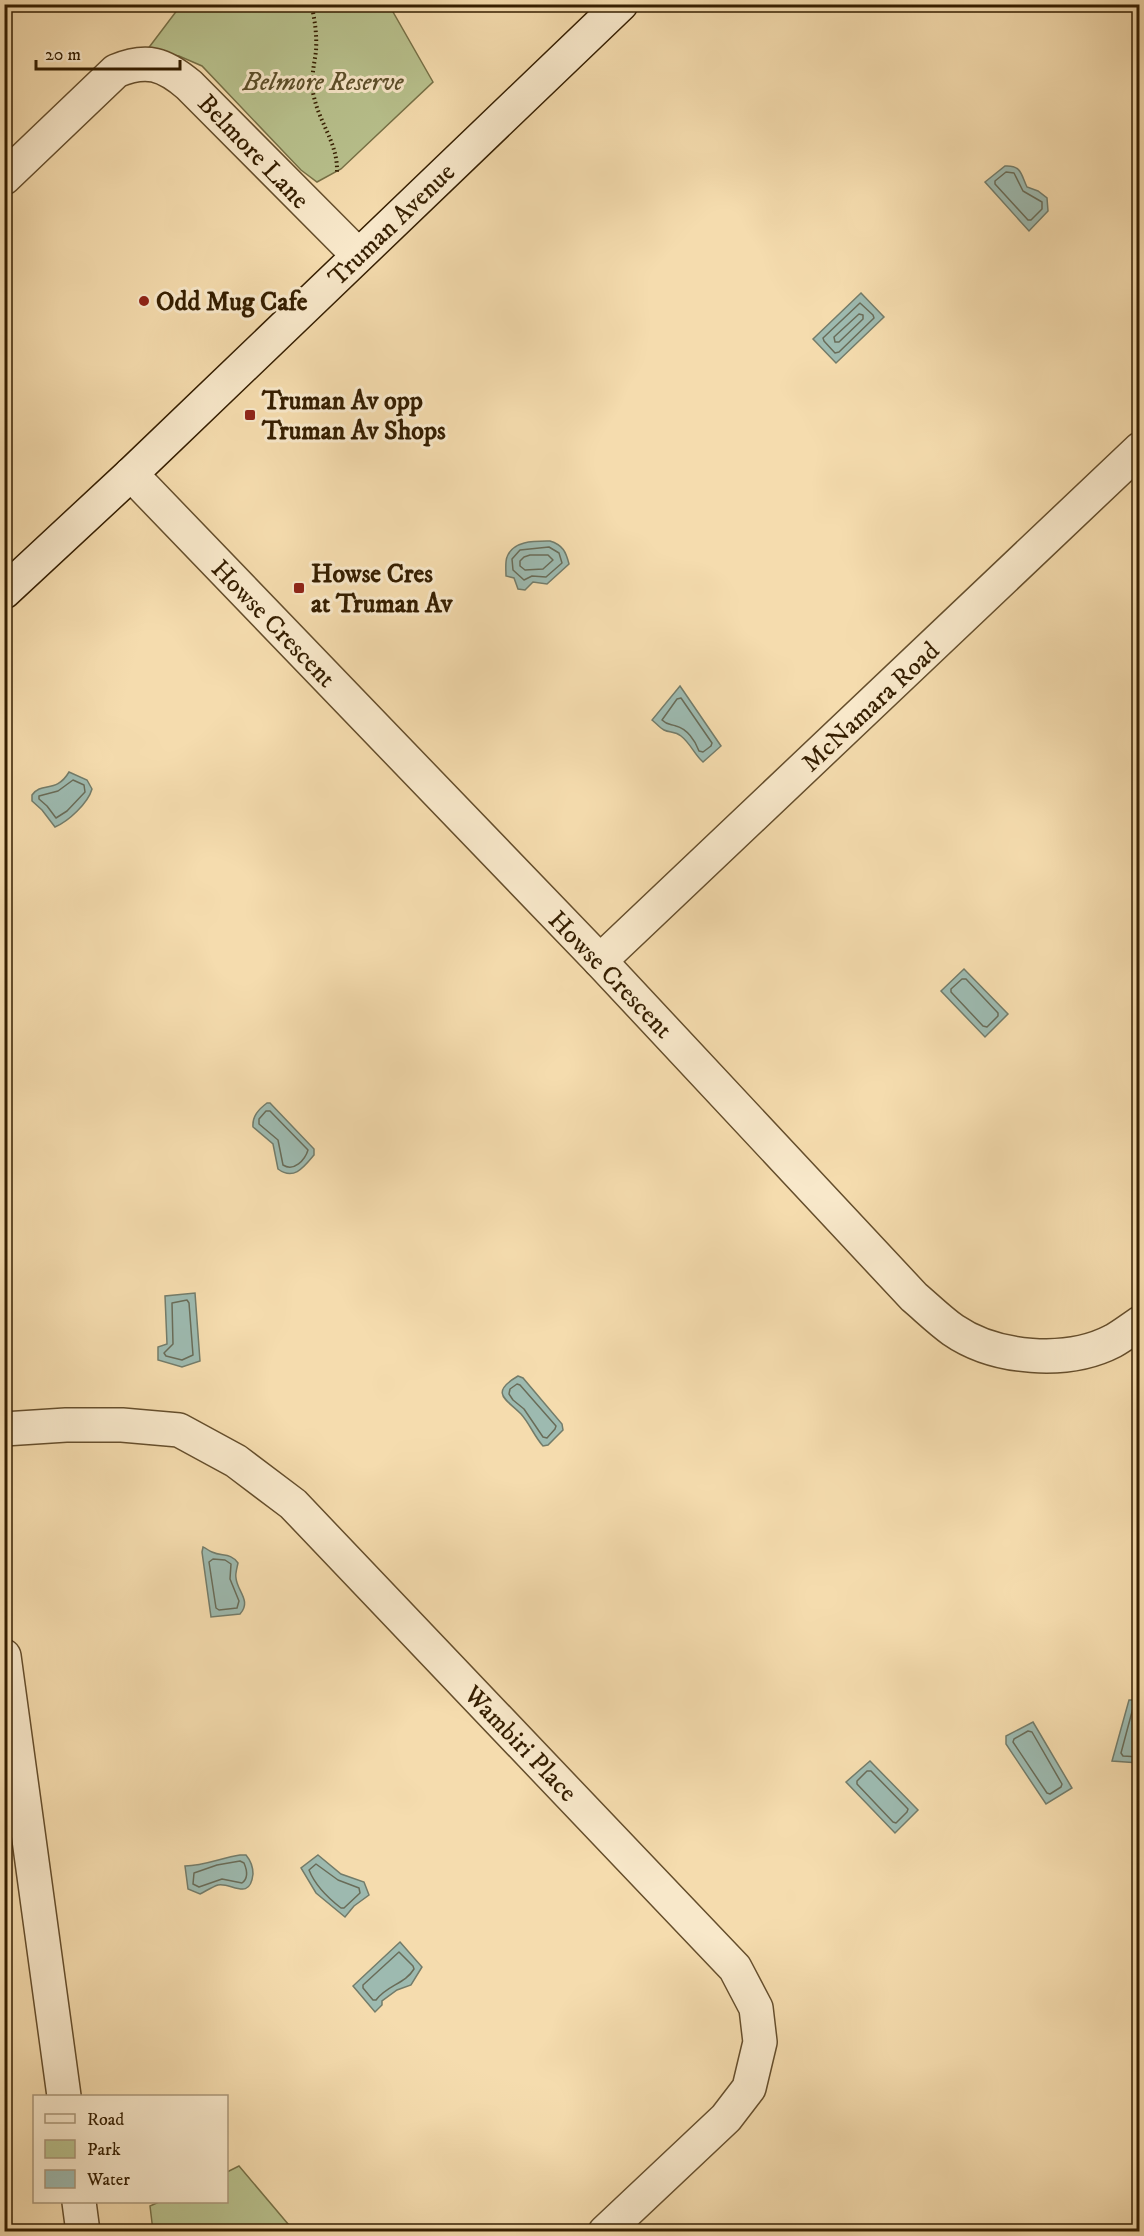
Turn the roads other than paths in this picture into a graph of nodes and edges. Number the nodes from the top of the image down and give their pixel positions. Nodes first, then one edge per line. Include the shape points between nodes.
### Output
1 (621, 4) edge
2 (4, 178) edge
3 (358, 255) junction
4 (1140, 449) edge
5 (131, 474) junction
6 (4, 592) edge
7 (600, 961) junction
8 (1140, 1323) edge
9 (4, 1429) edge
10 (4, 1656) edge
11 (64, 2095) edge
12 (79, 2203) edge
13 (83, 2232) edge
14 (605, 2232) edge

1 - 3 street, Truman Avenue
2 - 3 street, Belmore Lane via 116,71 133,64 158,65 189,85
3 - 5 street, Truman Avenue
4 - 7 street, McNamara Road
5 - 6 street, Truman Avenue
5 - 7 street, Howse Crescent
7 - 8 street, Howse Crescent via 914,1297 954,1330 984,1346 1022,1354 1056,1355 1112,1341
9 - 14 street, Wambiri Place via 122,1425 179,1430 236,1461 293,1504 735,1968 756,2008 760,2042 749,2088 726,2118
10 - 11 street
12 - 13 street

